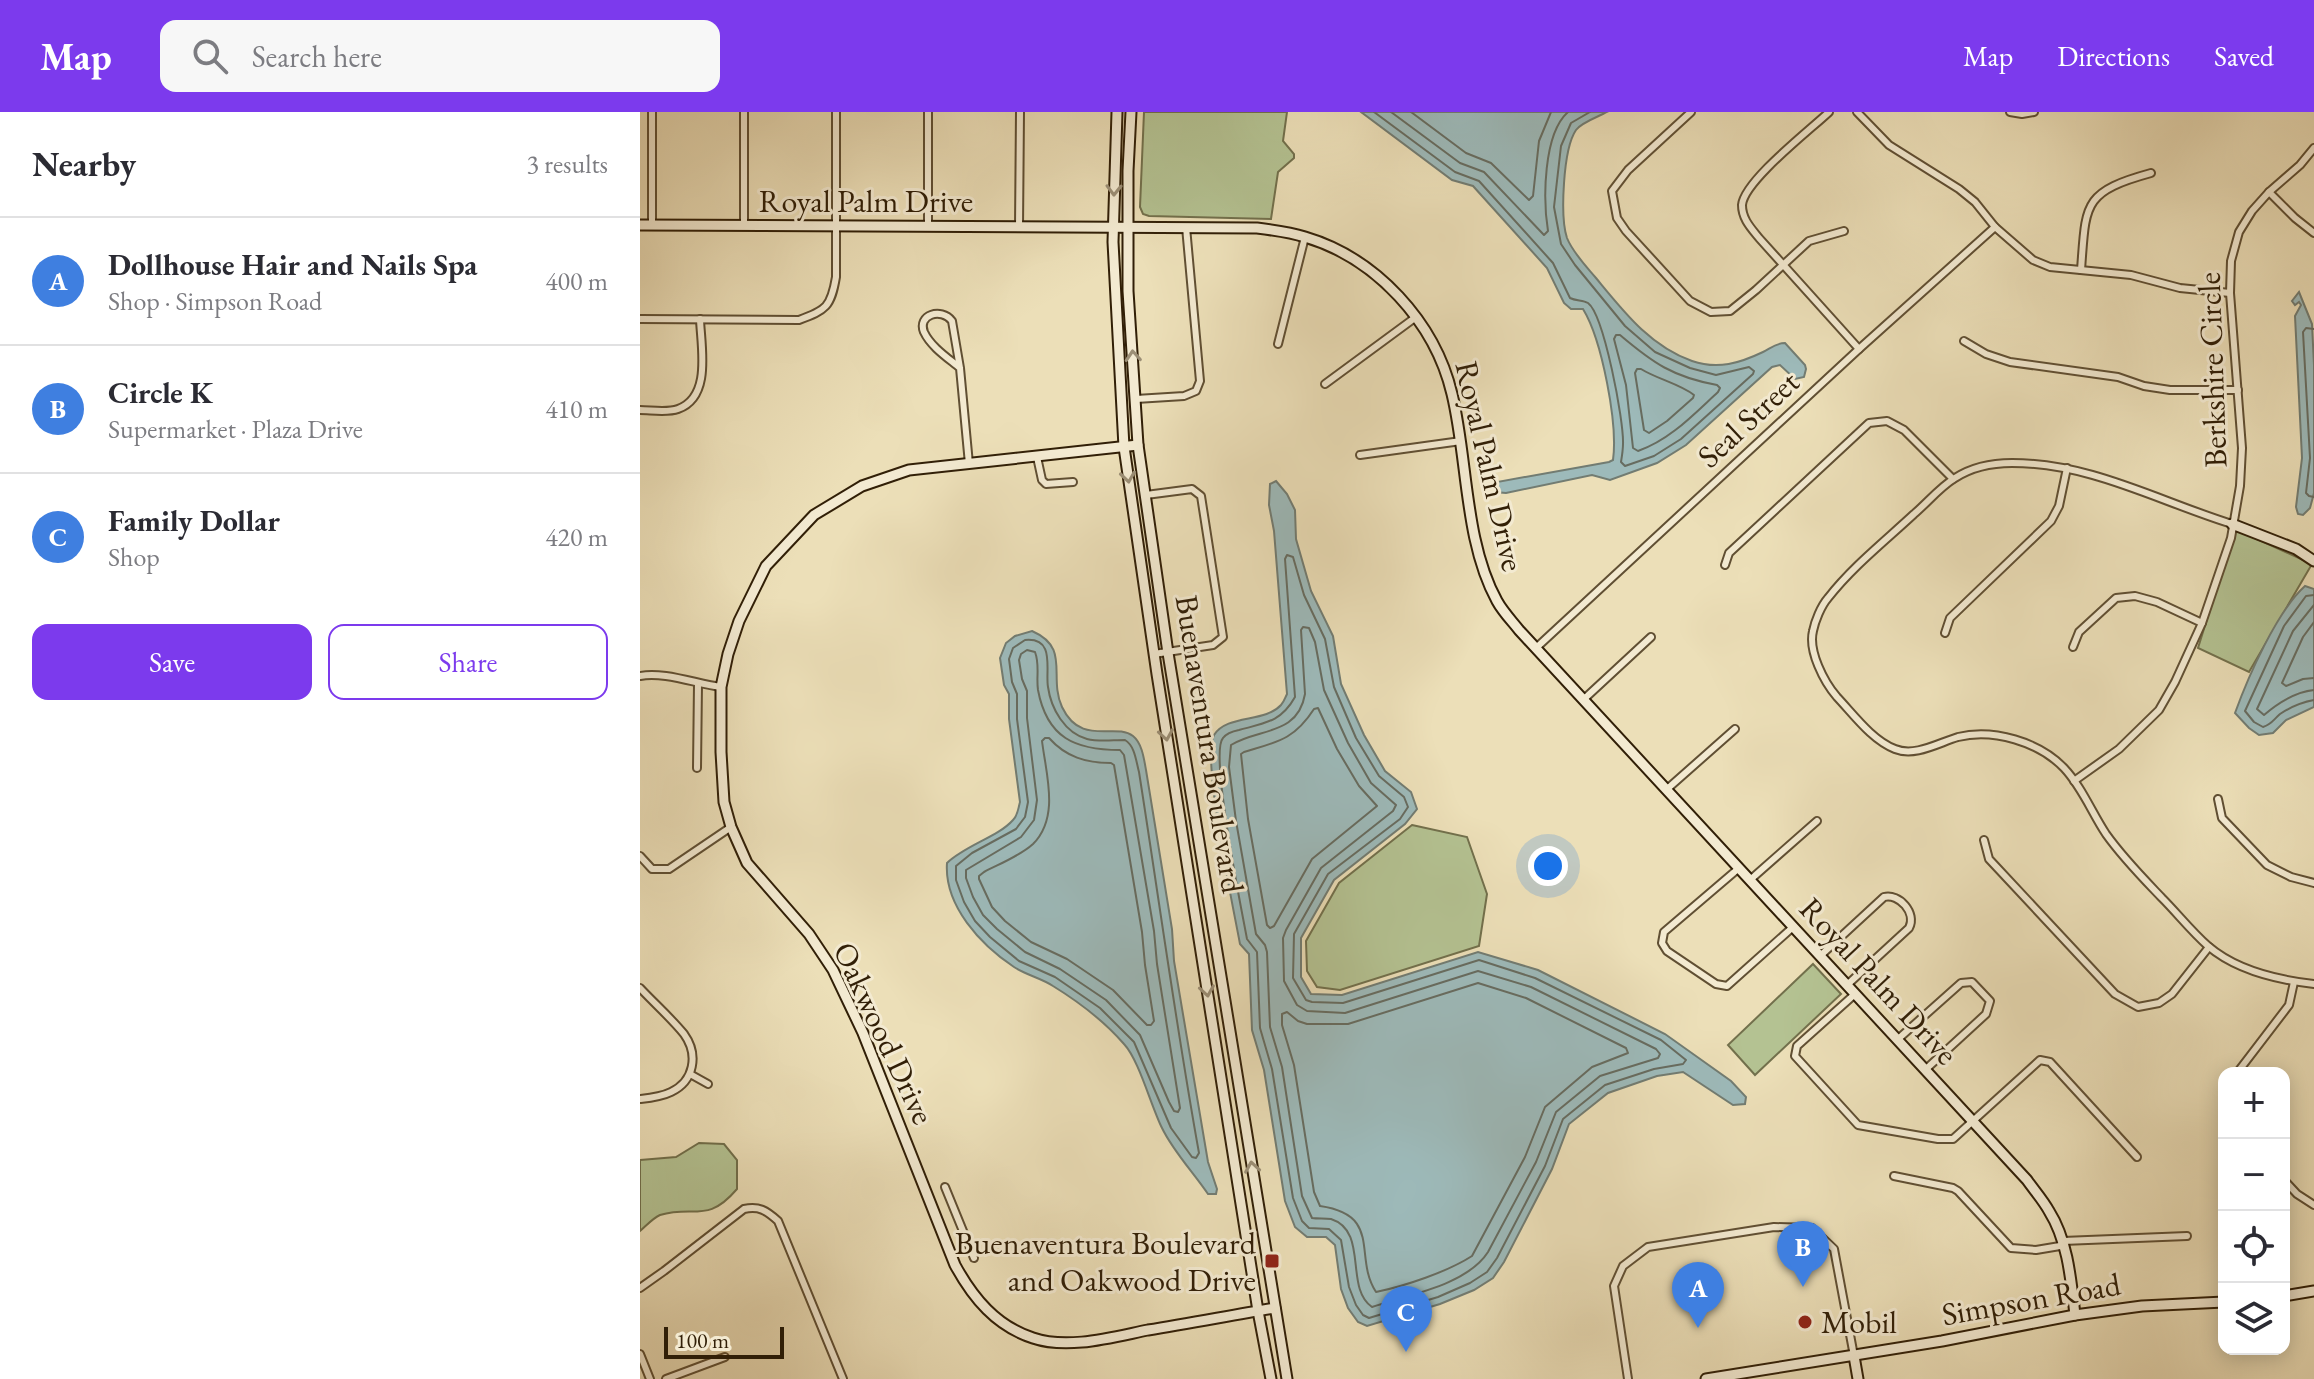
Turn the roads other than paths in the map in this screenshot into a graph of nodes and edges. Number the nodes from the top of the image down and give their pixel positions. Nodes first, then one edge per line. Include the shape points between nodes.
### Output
1 (652, 112) edge
2 (744, 112) edge
3 (836, 112) edge
4 (928, 112) edge
5 (1020, 112) edge
6 (1117, 112) edge
7 (1131, 112) edge
8 (1691, 112) edge
9 (1829, 112) edge
10 (1857, 112) edge
11 (2010, 112) edge
12 (2034, 112) edge
13 (2314, 148) edge
14 (2151, 173) dead end
15 (2269, 192) junction
16 (640, 225) edge
17 (652, 225) junction
18 (744, 226) junction
19 (836, 226) junction
20 (928, 227) junction
21 (1019, 227) junction
22 (1113, 227) junction
23 (1127, 227) junction
24 (1186, 227) junction
25 (1995, 227) junction
26 (1844, 231) dead end
27 (2314, 233) edge
28 (1305, 237) junction
29 (1783, 265) junction
30 (2081, 270) junction
31 (2230, 293) junction
32 (1416, 317) junction
33 (640, 319) edge
34 (700, 319) junction
35 (1964, 341) dead end
36 (1278, 344) dead end
37 (1859, 349) junction
38 (960, 368) junction
39 (1325, 384) dead end
40 (2238, 390) junction
41 (1136, 399) junction
42 (640, 410) edge
43 (1461, 441) junction
44 (1138, 445) junction
45 (1124, 447) junction
46 (1360, 455) dead end
47 (1037, 457) junction
48 (969, 464) junction
49 (2067, 468) junction
50 (1953, 479) junction
51 (1073, 482) dead end
52 (1146, 495) junction
53 (2232, 524) junction
54 (2314, 561) edge
55 (1725, 565) dead end
56 (2202, 623) junction
57 (1945, 633) dead end
58 (1651, 637) dead end
59 (2073, 647) dead end
60 (1536, 648) junction
61 (1168, 653) junction
62 (1154, 654) junction
63 (1171, 671) junction
64 (1157, 674) junction
65 (640, 676) edge
66 (698, 684) junction
67 (721, 687) junction
68 (1583, 700) junction
69 (1735, 729) dead end
70 (697, 768) dead end
71 (2074, 781) junction
72 (1666, 790) junction
73 (2218, 799) dead end
74 (1817, 821) dead end
75 (731, 827) junction
76 (1984, 840) dead end
77 (640, 856) edge
78 (1739, 868) junction
79 (1750, 880) junction
80 (2314, 883) edge
81 (1793, 927) junction
82 (2209, 947) junction
83 (1820, 956) junction
84 (2294, 982) junction
85 (2314, 984) edge
86 (1847, 985) junction
87 (640, 988) edge
88 (1855, 994) junction
89 (1897, 1040) junction
90 (2242, 1067) edge
91 (1925, 1070) junction
92 (690, 1074) junction
93 (708, 1084) dead end
94 (640, 1099) edge
95 (1973, 1121) junction
96 (2137, 1157) dead end
97 (1894, 1176) dead end
98 (2290, 1186) edge
99 (945, 1187) dead end
100 (2314, 1205) edge
101 (2187, 1236) dead end
102 (2063, 1241) junction
103 (974, 1258) dead end
104 (640, 1288) edge
105 (2314, 1291) edge
106 (2290, 1295) edge
107 (2218, 1302) edge
108 (1275, 1308) junction
109 (1258, 1311) junction
110 (2075, 1315) junction
111 (640, 1354) edge
112 (1854, 1356) junction
113 (725, 1357) dead end
114 (1750, 1375) edge
115 (650, 1379) edge
116 (666, 1379) edge
117 (843, 1379) edge
118 (1271, 1379) edge
119 (1287, 1379) edge
120 (1628, 1379) edge
121 (1706, 1379) edge
122 (1858, 1379) edge

1 - 17 street
2 - 18 street
3 - 19 street
4 - 20 street
5 - 21 street
6 -> 22 street, Buenaventura Boulevard
7 - 23 street, Buenaventura Boulevard
8 - 29 street via 1620,179 1612,191 1617,218 1690,301 1711,312 1730,311
9 - 29 street via 1745,194 1745,221
10 - 25 street via 1889,145 1975,202
11 - 12 street
13 - 15 street, Berkshire Circle
14 - 30 street via 2121,181 2089,206
15 - 27 street
15 - 31 street, Berkshire Circle via 2239,232
16 - 17 street, Royal Palm Drive
17 - 18 street, Royal Palm Drive
18 - 19 street, Royal Palm Drive
19 - 20 street, Royal Palm Drive
19 - 34 street via 836,277 823,311 799,320
20 - 21 street, Royal Palm Drive
21 - 22 street, Royal Palm Drive
22 - 23 street, Royal Palm Drive
22 - 45 street, Buenaventura Boulevard
23 - 24 street, Royal Palm Drive
41 -> 23 street, Buenaventura Boulevard
24 - 28 street, Royal Palm Drive via 1257,228
24 - 41 street via 1200,381 1196,391 1184,396
25 - 30 street via 2033,260
25 - 37 street, Seal Street
26 - 29 street via 1809,241
28 - 32 street, Royal Palm Drive via 1371,272
28 - 36 street
29 - 37 street
30 - 31 street
31 - 40 street, Berkshire Circle
32 - 39 street
32 - 43 street, Royal Palm Drive via 1447,377
33 - 34 street
34 - 42 street via 702,377 693,400 676,410
35 - 40 street via 2010,362 2118,377 2144,386
37 - 60 street, Seal Street
38 - 38 street via 952,321 942,313 931,315 925,319 924,332
38 - 48 street
40 - 53 street, Berkshire Circle via 2242,448
41 - 44 street, Buenaventura Boulevard
43 - 46 street
43 - 60 street, Royal Palm Drive via 1474,535 1485,572 1497,602
44 - 45 street, Oakwood Drive
44 - 52 street, Buenaventura Boulevard
45 - 47 street, Oakwood Drive
45 -> 62 street, Buenaventura Boulevard
47 - 48 street, Oakwood Drive
47 - 51 street via 1046,484
48 - 67 street, Oakwood Drive via 890,476 814,515 766,566 739,621
49 - 50 street via 1984,465
49 - 53 street
49 - 57 street via 2051,521 1950,618
50 - 55 street via 1904,430 1887,421 1869,423 1729,553
50 - 71 street via 1825,601 1812,633 1817,665 1834,693 1881,743 1910,752 1962,736 2008,738 2048,756
52 - 61 street, Buenaventura Boulevard
52 - 61 street via 1192,489 1201,496 1223,637 1213,645
53 - 54 street
53 - 56 street, Berkshire Circle
56 - 59 street via 2157,602 2116,598 2079,632
56 - 71 street, Berkshire Circle via 2159,710 2119,749
58 - 68 street
60 - 68 street, Royal Palm Drive
61 - 62 street
61 - 63 street, Buenaventura Boulevard
62 - 64 street, Buenaventura Boulevard
63 - 64 street
108 -> 63 street, Buenaventura Boulevard
64 -> 109 street, Buenaventura Boulevard
65 - 66 street
66 - 67 street
66 - 70 street
67 - 75 street, Oakwood Drive via 724,802
68 - 72 street, Royal Palm Drive
69 - 72 street
71 - 82 street via 2122,857
72 - 78 street, Royal Palm Drive
73 - 80 street via 2222,818 2267,865
74 - 79 street
75 - 77 street via 669,869 652,869
75 - 109 street, Oakwood Drive via 747,863 833,970 955,1265 985,1310 1036,1340 1061,1342
76 - 82 street via 1989,859 2115,994 2138,1007 2172,994
78 - 79 street, Royal Palm Drive
78 - 81 street via 1664,932 1667,951 1727,986
79 - 81 street, Royal Palm Drive
81 - 83 street, Royal Palm Drive
82 - 84 street via 2262,974
83 - 86 street, Royal Palm Drive
83 - 86 street via 1884,897 1895,896 1913,917 1909,928
84 - 85 street
84 - 90 street via 2289,1005
86 - 88 street, Royal Palm Drive
87 - 92 street via 685,1035 693,1055
88 - 89 street, Royal Palm Drive
88 - 95 street via 1797,1046 1795,1056 1858,1125 1953,1139
89 - 91 street, Royal Palm Drive
89 - 91 street via 1961,983 1972,982 1990,1001 1986,1014
91 - 95 street, Royal Palm Drive
92 - 93 street
92 - 94 street via 674,1091
95 - 96 street via 2040,1060 2050,1062
95 - 102 street, Royal Palm Drive via 2027,1180
97 - 102 street via 1958,1191 2011,1248 2036,1250
98 - 100 street
99 - 103 street
101 - 102 street
102 - 110 street, Royal Palm Drive
104 - 117 street via 744,1209 767,1211 778,1221
105 - 106 street
107 - 110 street, Simpson Road
108 - 109 street, Oakwood Drive
108 - 119 street, Buenaventura Boulevard
109 - 118 street, Buenaventura Boulevard
110 - 112 street, Simpson Road
111 - 115 street
112 - 114 street, Simpson Road
112 - 120 street via 1834,1249 1812,1228 1774,1227 1648,1247 1623,1266 1614,1286
112 - 122 street
113 - 116 street
114 - 121 street, Simpson Road

